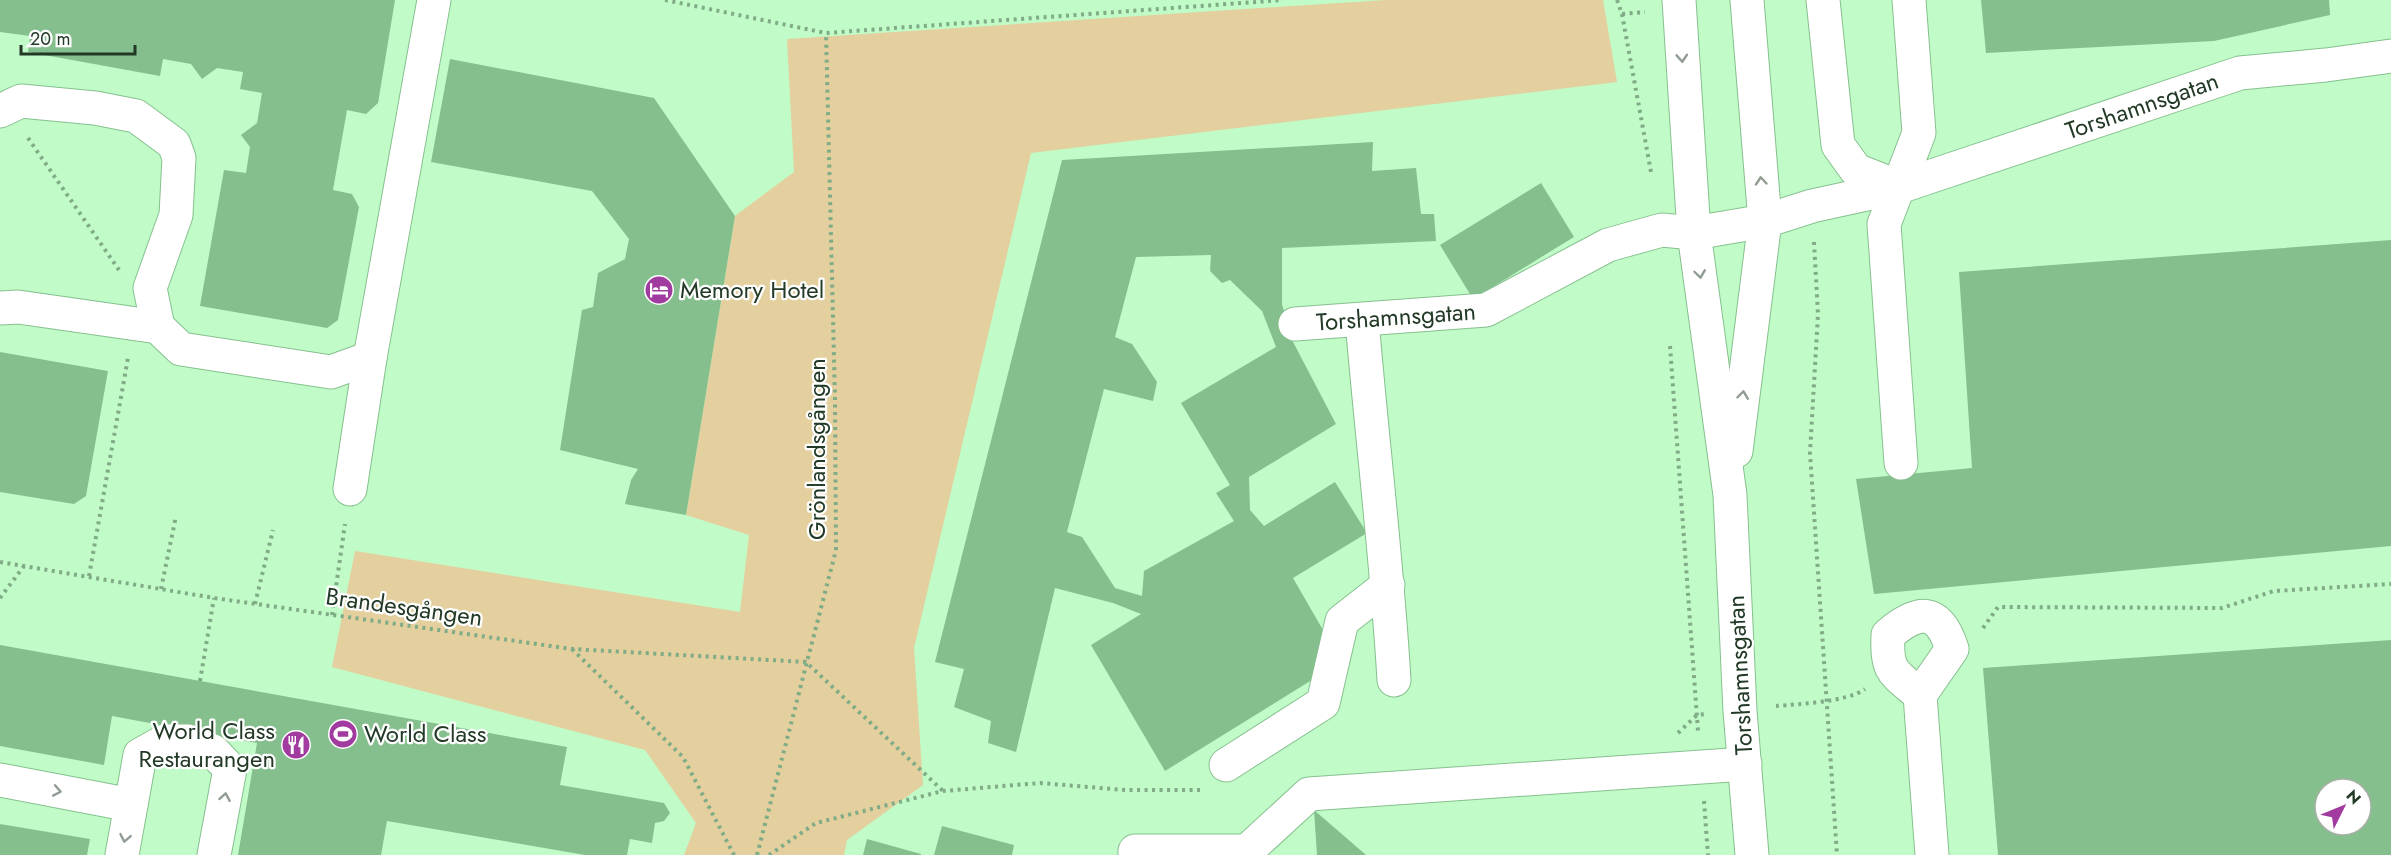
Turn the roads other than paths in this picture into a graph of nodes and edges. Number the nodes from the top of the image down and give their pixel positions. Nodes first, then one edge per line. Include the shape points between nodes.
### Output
1 (434, 0) edge
2 (1679, 0) edge
3 (1747, 0) edge
4 (1823, 0) edge
5 (1909, 0) edge
6 (2391, 56) edge
7 (4, 109) edge
8 (1899, 187) junction
9 (1765, 221) junction
10 (1694, 233) junction
11 (0, 309) edge
12 (1362, 320) junction
13 (1295, 324) dead end
14 (158, 327) junction
15 (370, 358) junction
16 (1901, 463) dead end
17 (350, 489) road end
18 (1730, 495) junction
19 (1388, 585) junction
20 (1394, 680) dead end
21 (1920, 694) dead end
22 (1745, 764) junction
23 (1226, 765) dead end
24 (0, 780) edge
25 (131, 805) junction
26 (1246, 853) edge
27 (122, 855) edge
28 (214, 855) edge
29 (1135, 855) edge
30 (1752, 855) edge
31 (1932, 855) edge

1 - 15 street
2 -> 10 street, Torshamnsgatan
9 -> 3 street, Torshamnsgatan
4 - 8 street via 1838,145 1856,170
5 - 8 street via 1918,133
6 - 8 street, Torshamnsgatan via 2240,73
7 - 14 street via 21,102 136,116 174,144 179,158 176,214 150,288
8 - 9 street, Torshamnsgatan
8 - 16 street via 1884,224
9 - 10 street, Torshamnsgatan
18 -> 9 street, Torshamnsgatan
10 - 12 street, Torshamnsgatan via 1662,230 1608,244 1486,310
10 -> 18 street, Torshamnsgatan
11 - 14 street via 18,307
12 - 13 street, Torshamnsgatan
12 - 19 street
14 - 15 street via 181,349 331,372
15 - 17 street
18 - 22 street, Torshamnsgatan
19 - 20 street
19 - 23 street via 1342,621 1323,703
21 - 31 street
22 - 26 street via 1308,794
22 - 30 street, Torshamnsgatan
24 -> 25 street
25 -> 27 street
28 -> 25 street via 230,769 213,751 188,741 165,741 140,755
26 - 29 street via 1135,851

